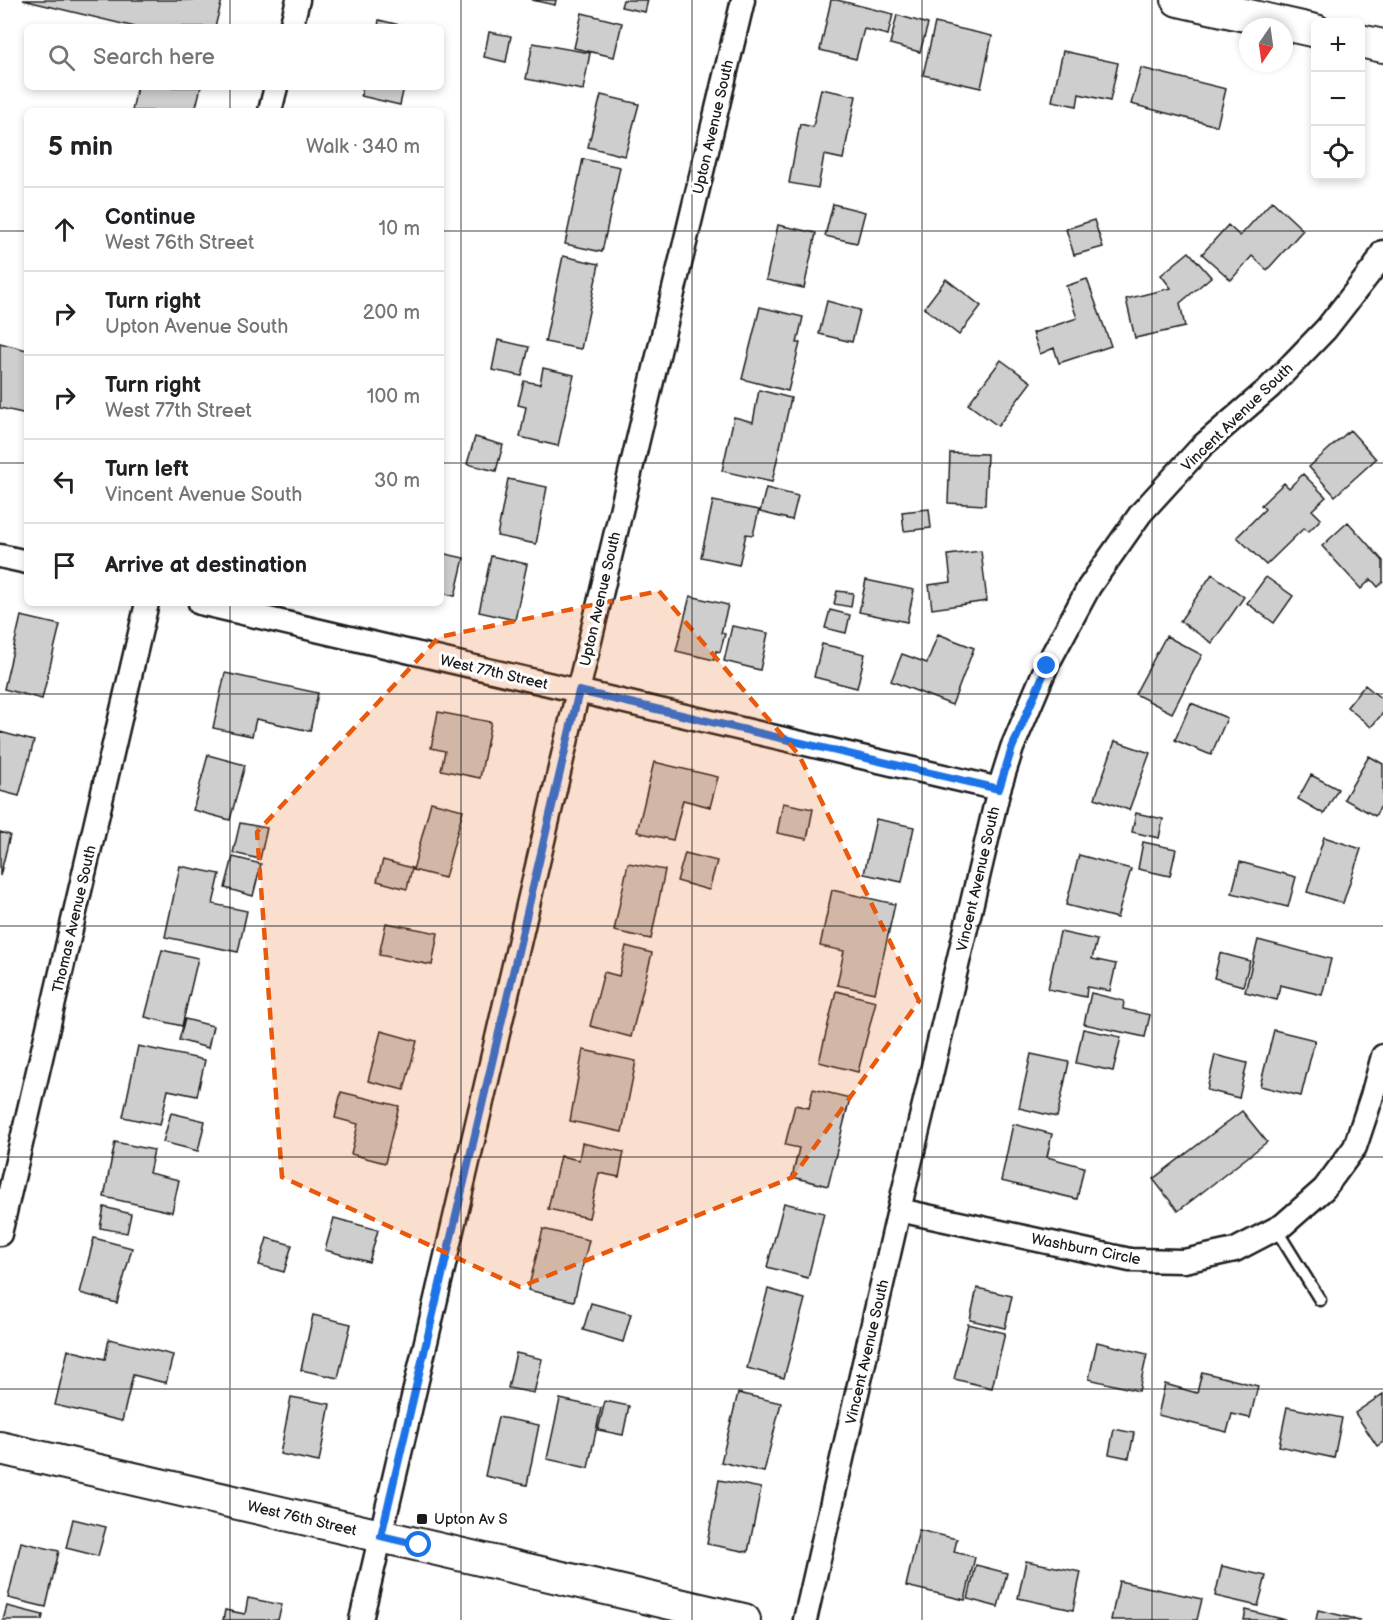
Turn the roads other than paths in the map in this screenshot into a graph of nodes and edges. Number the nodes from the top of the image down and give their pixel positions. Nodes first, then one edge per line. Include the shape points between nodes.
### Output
1 (298, 0) edge
2 (743, 0) edge
3 (1178, 0) edge
4 (292, 24) edge
5 (1311, 30) edge
6 (1365, 42) edge
7 (1383, 46) edge
8 (275, 90) edge
9 (271, 108) edge
10 (1383, 252) edge
11 (0, 556) edge
12 (24, 561) edge
13 (146, 606) edge
14 (213, 606) edge
15 (579, 691) junction
16 (999, 789) junction
17 (1383, 1056) edge
18 (899, 1210) junction
19 (1276, 1229) junction
20 (0, 1234) edge
21 (1320, 1300) dead end
22 (0, 1448) edge
23 (381, 1536) junction
24 (361, 1620) edge
25 (744, 1620) edge
26 (805, 1620) edge

1 - 4 street
2 - 15 street, Upton Avenue South
3 - 5 street
6 - 7 street
8 - 9 street
10 - 16 street, Vincent Avenue South via 1326,329 1269,388 1202,446 1141,513 1089,586 1047,666
11 - 12 street
13 - 20 street, Thomas Avenue South
14 - 15 street, West 77th Street
15 - 16 street, West 77th Street
15 - 23 street, Upton Avenue South
16 - 18 street, Vincent Avenue South
17 - 19 street, Washburn Circle via 1355,1147 1324,1189
18 - 19 street, Washburn Circle via 1130,1260 1184,1261 1235,1250
18 - 26 street, Vincent Avenue South
19 - 21 lane
22 - 23 street, West 76th Street
23 - 24 street, Upton Avenue South
23 - 25 street, West 76th Street

